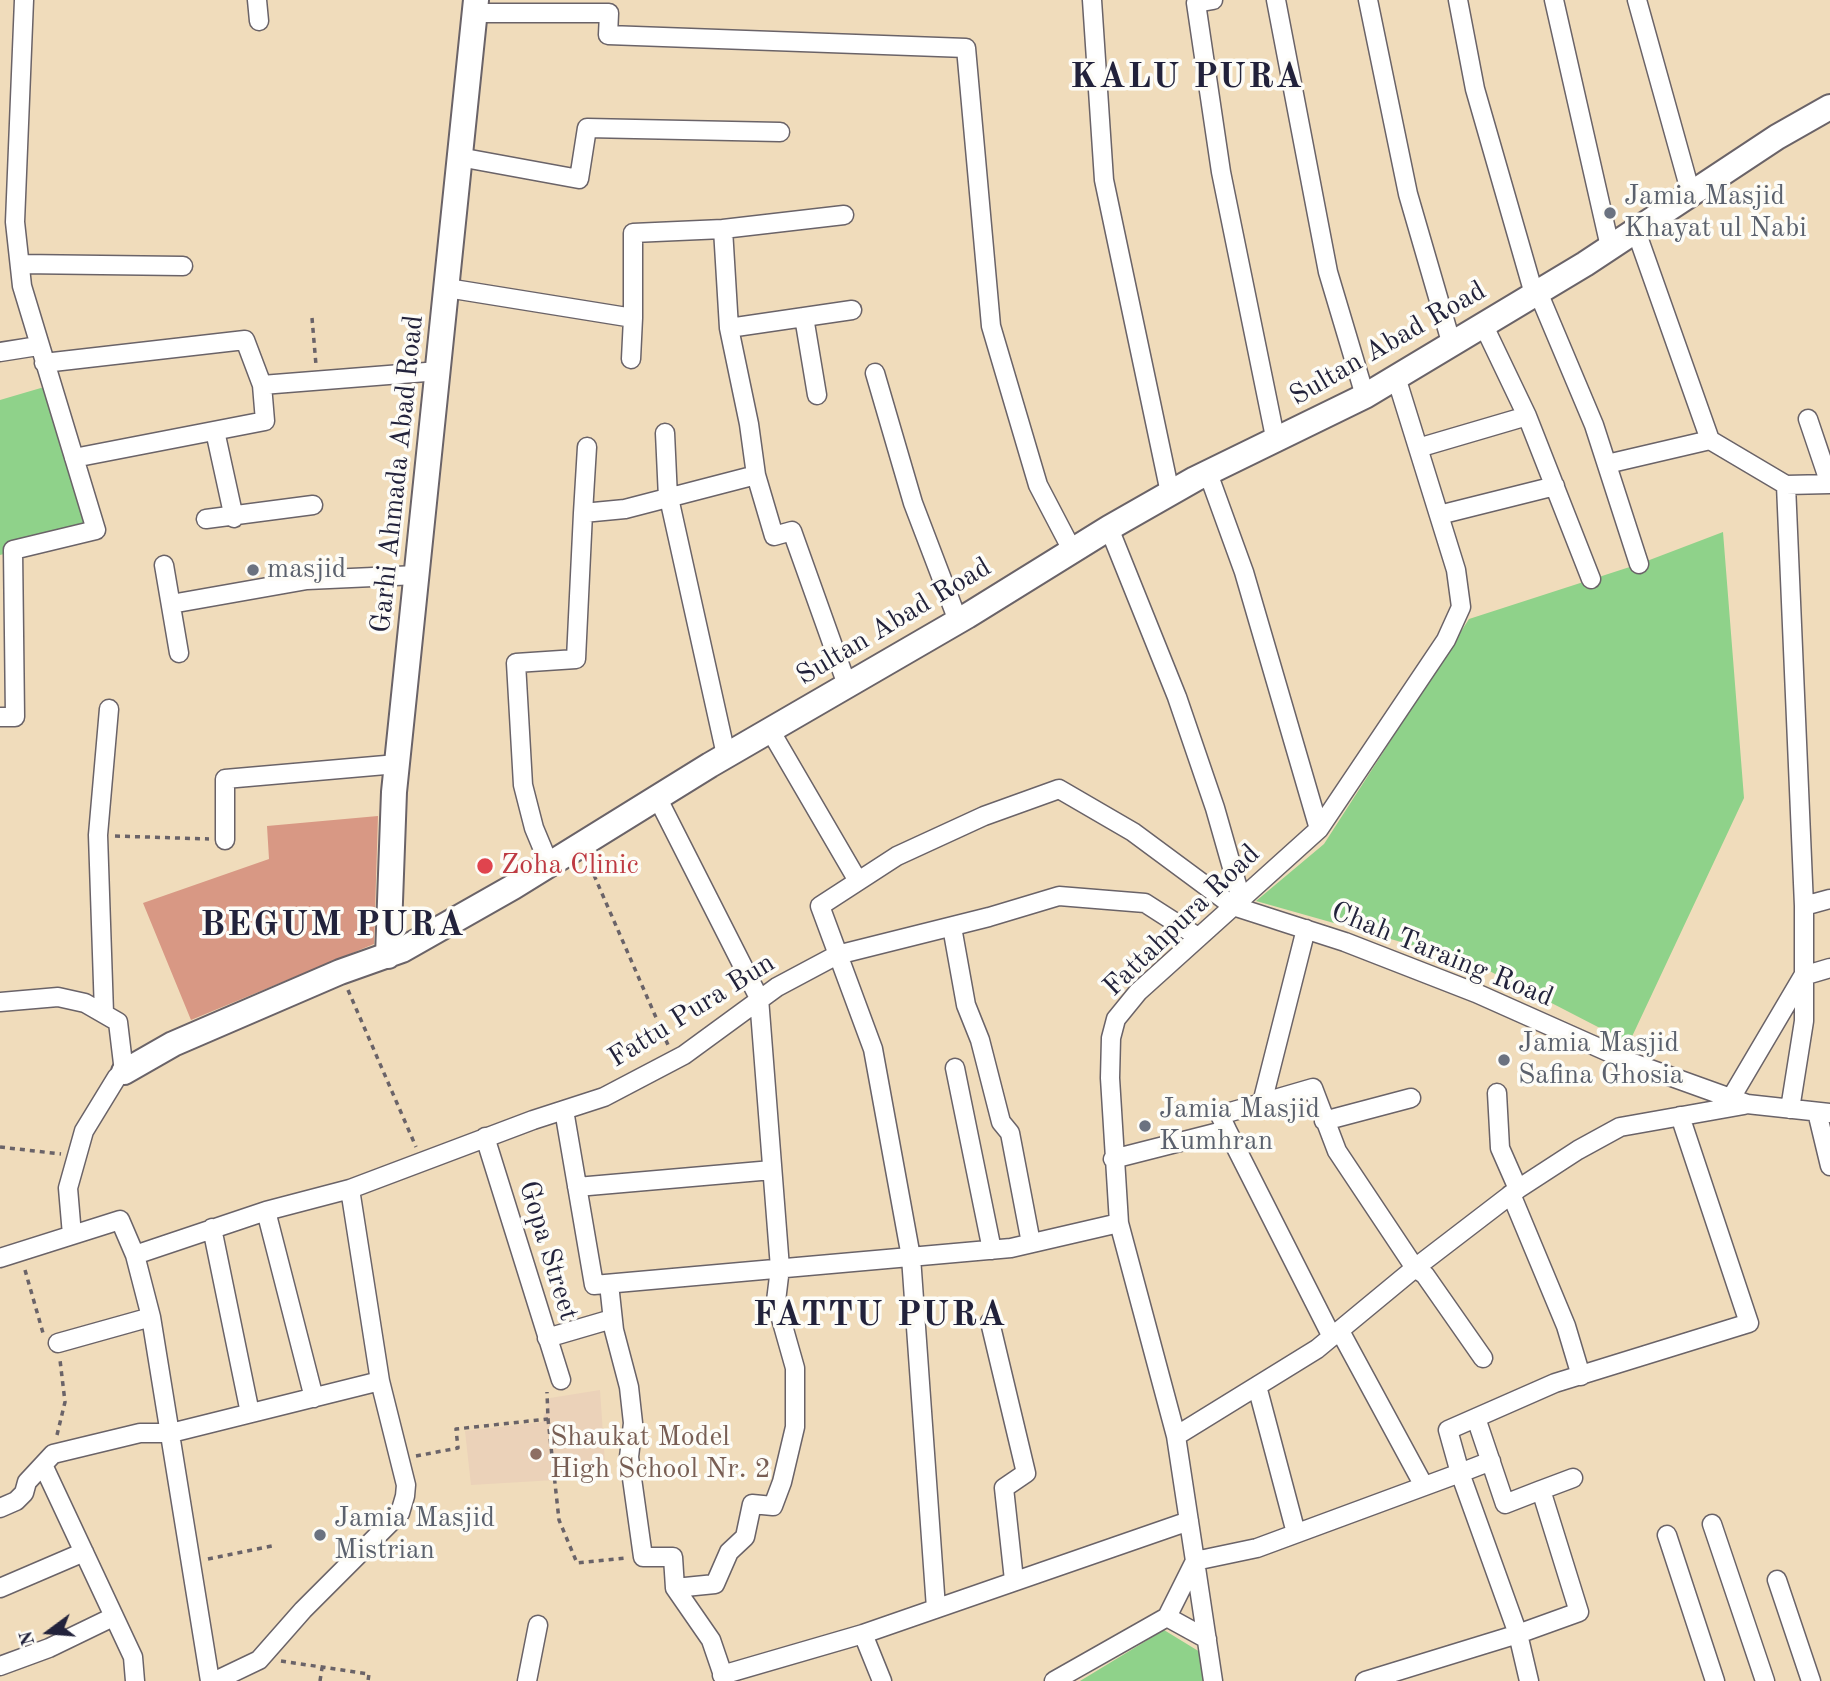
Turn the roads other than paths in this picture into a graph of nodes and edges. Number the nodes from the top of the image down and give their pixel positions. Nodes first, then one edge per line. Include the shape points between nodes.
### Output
1 (24, 0) edge
2 (257, 0) edge
3 (1093, 0) edge
4 (1213, 0) edge
5 (1276, 0) edge
6 (1368, 0) edge
7 (1458, 0) edge
8 (1554, 0) edge
9 (1637, 0) edge
10 (475, 6) edge
11 (611, 7) edge
12 (259, 21) dead end
13 (1830, 107) edge
14 (780, 132) dead end
15 (459, 157) junction
16 (1691, 194) junction
17 (844, 215) dead end
18 (723, 229) junction
19 (1636, 231) junction
20 (1610, 247) junction
21 (20, 264) junction
22 (183, 266) dead end
23 (447, 288) junction
24 (1536, 293) junction
25 (852, 310) dead end
26 (804, 317) junction
27 (633, 318) junction
28 (1483, 324) junction
29 (729, 328) junction
30 (1451, 342) junction
31 (0, 352) edge
32 (41, 355) junction
33 (631, 359) dead end
34 (439, 371) junction
35 (875, 373) dead end
36 (1396, 377) junction
37 (262, 385) junction
38 (817, 395) dead end
39 (1364, 396) junction
40 (1527, 416) junction
41 (1808, 419) dead end
42 (215, 431) junction
43 (665, 433) dead end
44 (1710, 440) junction
45 (1276, 442) junction
46 (587, 447) dead end
47 (1418, 448) junction
48 (74, 458) junction
49 (1607, 464) junction
50 (1208, 473) junction
51 (756, 475) junction
52 (1830, 484) edge
53 (1786, 485) junction
54 (1555, 486) junction
55 (1171, 493) junction
56 (668, 498) junction
57 (313, 505) dead end
58 (583, 513) junction
59 (1439, 515) junction
60 (234, 518) junction
61 (206, 519) dead end
62 (1109, 528) junction
63 (1072, 550) junction
64 (1639, 564) dead end
65 (164, 565) dead end
66 (417, 575) junction
67 (1591, 579) dead end
68 (171, 604) junction
69 (958, 621) junction
70 (179, 653) dead end
71 (847, 685) junction
72 (109, 709) dead end
73 (0, 717) edge
74 (770, 730) junction
75 (726, 755) junction
76 (397, 764) junction
77 (657, 797) junction
78 (1319, 829) junction
79 (225, 840) road end
80 (549, 864) junction
81 (859, 881) junction
82 (1830, 899) edge
83 (1237, 903) junction
84 (1804, 906) junction
85 (951, 926) junction
86 (1306, 929) junction
87 (1198, 937) junction
88 (837, 955) junction
89 (388, 956) junction
90 (1830, 968) edge
91 (1802, 976) junction
92 (759, 998) junction
93 (0, 1002) edge
94 (104, 1013) junction
95 (955, 1068) dead end
96 (124, 1072) junction
97 (1497, 1093) dead end
98 (1411, 1098) dead end
99 (1739, 1101) junction
100 (1262, 1103) junction
101 (1790, 1109) junction
102 (564, 1110) junction
103 (1824, 1113) edge
104 (1680, 1116) junction
105 (1324, 1121) junction
106 (1227, 1130) junction
107 (485, 1137) junction
108 (1113, 1159) junction
109 (1830, 1166) edge
110 (772, 1170) junction
111 (578, 1187) junction
112 (350, 1189) junction
113 (1515, 1191) junction
114 (266, 1211) junction
115 (1119, 1223) junction
116 (212, 1228) junction
117 (72, 1235) junction
118 (1031, 1243) junction
119 (992, 1250) junction
120 (135, 1255) junction
121 (911, 1257) junction
122 (0, 1258) edge
123 (780, 1268) junction
124 (1415, 1268) junction
125 (609, 1283) junction
126 (151, 1317) junction
127 (612, 1319) junction
128 (990, 1322) dead end
129 (1336, 1334) junction
130 (547, 1338) junction
131 (58, 1343) dead end
132 (1483, 1358) dead end
133 (1581, 1376) junction
134 (561, 1380) road end
135 (380, 1381) junction
136 (1256, 1386) junction
137 (314, 1398) junction
138 (250, 1413) junction
139 (1476, 1418) junction
140 (171, 1433) junction
141 (1176, 1436) junction
142 (1491, 1461) junction
143 (44, 1467) junction
144 (1460, 1473) junction
145 (1573, 1478) dead end
146 (1424, 1486) junction
147 (1541, 1490) junction
148 (0, 1508) edge
149 (1189, 1521) junction
150 (1712, 1524) dead end
151 (1296, 1533) junction
152 (1667, 1535) dead end
153 (84, 1552) junction
154 (1195, 1561) junction
155 (1014, 1580) junction
156 (1777, 1580) dead end
157 (0, 1588) edge
158 (675, 1588) junction
159 (936, 1608) junction
160 (113, 1617) junction
161 (1167, 1617) junction
162 (538, 1625) dead end
163 (863, 1634) junction
164 (1517, 1634) junction
165 (1207, 1639) junction
166 (0, 1666) edge
167 (723, 1678) edge
168 (135, 1681) edge
169 (212, 1681) edge
170 (527, 1681) edge
171 (882, 1681) edge
172 (1054, 1681) edge
173 (1213, 1681) edge
174 (1365, 1681) edge
175 (1529, 1681) edge
176 (1715, 1681) edge
177 (1765, 1681) edge
178 (1811, 1681) edge

1 - 21 street via 15,222
2 - 12 street
3 - 55 street via 1104,180
4 - 45 street via 1196,3 1221,172
5 - 39 street via 1328,272
6 - 30 street via 1408,194
7 - 24 street via 1475,89
8 - 20 street
9 - 16 street
10 - 11 street
10 - 15 street, Garhi Ahmada Abad Road
11 - 63 street via 608,35 966,48 991,326 1038,485
13 - 16 street, Sultan Abad Road
14 - 15 street via 587,128 579,179
15 - 23 street, Garhi Ahmada Abad Road
16 - 19 street, Sultan Abad Road
17 - 18 street
18 - 27 street via 633,233
18 - 29 street
19 - 20 street, Sultan Abad Road
19 - 44 street
20 - 24 street, Sultan Abad Road
21 - 22 street
21 - 32 street
23 - 27 street
23 - 34 street, Garhi Ahmada Abad Road
24 - 28 street, Sultan Abad Road
24 - 49 street
25 - 26 street
26 - 29 street
26 - 38 street
27 - 33 street
28 - 30 street, Sultan Abad Road
28 - 40 street
29 - 51 street
30 - 36 street, Sultan Abad Road
31 - 32 street
32 - 37 street via 245,340
32 - 48 street
34 - 37 street
34 - 66 street, Garhi Ahmada Abad Road
35 - 69 street via 913,503
36 - 39 street, Sultan Abad Road
36 - 47 street, Fattahpura Road
37 - 42 street via 265,421
39 - 45 street, Sultan Abad Road
40 - 47 street
40 - 54 street
41 - 52 street
42 - 48 street
42 - 60 street
43 - 56 street
44 - 49 street
44 - 53 street
45 - 50 street, Sultan Abad Road
46 - 58 street
47 - 59 street, Fattahpura Road
48 - 73 street via 96,530 13,550 15,717
49 - 64 street
50 - 55 street, Sultan Abad Road
50 - 78 street via 1244,572
51 - 56 street
51 - 71 street via 774,536 792,531
52 - 53 street
53 - 84 street
54 - 59 street
54 - 67 street
55 - 62 street, Sultan Abad Road
56 - 58 street
56 - 75 street
57 - 60 street
58 - 80 street via 576,659 516,663 523,786
59 - 78 street, Fattahpura Road via 1456,570 1461,607 1446,640
60 - 61 street
62 - 63 street, Sultan Abad Road
62 - 83 street via 1215,808
63 - 69 street, Sultan Abad Road
65 - 68 street
66 - 68 street via 307,580
66 - 76 street, Garhi Ahmada Abad Road
68 - 70 street
69 - 71 street, Sultan Abad Road
71 - 74 street, Sultan Abad Road
72 - 94 street via 98,835
74 - 75 street, Sultan Abad Road
74 - 81 street
75 - 77 street, Sultan Abad Road
76 - 79 street via 225,779
76 - 89 street, Garhi Ahmada Abad Road
77 - 80 street, Sultan Abad Road
77 - 92 street
78 - 83 street, Fattahpura Road
80 - 89 street, Sultan Abad Road
81 - 83 street, Chah Taraing Road via 897,856 984,816 1059,789 1133,832
81 - 88 street via 820,906
82 - 84 street
83 - 86 street, Chah Taraing Road
83 - 87 street, Fattahpura Road
84 - 91 street
85 - 87 street, Fattu Pura Bun via 1059,896 1144,903
85 - 88 street, Fattu Pura Bun
85 - 118 street via 967,1005 1001,1122 1010,1133
86 - 99 street, Chah Taraing Road via 1476,993 1633,1063
86 - 100 street
87 - 108 street, Fattahpura Road via 1138,992 1116,1019 1111,1038
88 - 92 street, Fattu Pura Bun
88 - 121 street via 873,1049
89 - 96 street, Sultan Abad Road via 173,1044
90 - 91 street
91 - 99 street
91 - 101 street via 1804,1021
92 - 102 street, Fattu Pura Bun via 675,1059 604,1097
92 - 110 street
93 - 94 street via 58,997
94 - 96 street via 118,1022
95 - 119 street
96 - 117 street via 84,1131 68,1188
97 - 113 street via 1500,1149
98 - 105 street
99 - 101 street, Chah Taraing Road
99 - 104 street
100 - 105 street via 1313,1088
100 - 106 street via 1220,1115
101 - 103 street, Chah Taraing Road
102 - 107 street, Fattu Pura Bun
102 - 111 street
103 - 109 street
104 - 113 street via 1620,1127
104 - 133 street via 1749,1323
105 - 124 street via 1337,1151
106 - 108 street
106 - 129 street
107 - 112 street, Fattu Pura Bun
107 - 130 street, Gopa Street
108 - 115 street, Fattahpura Road
110 - 111 street
110 - 123 street
111 - 125 street via 594,1285
112 - 114 street, Fattu Pura Bun
112 - 135 street
113 - 124 street
113 - 133 street
114 - 116 street, Fattu Pura Bun
114 - 137 street
115 - 118 street
115 - 141 street, Fattahpura Road
116 - 120 street, Fattu Pura Bun
116 - 138 street
117 - 120 street via 120,1220
117 - 122 street
118 - 119 street
119 - 121 street
120 - 126 street
121 - 123 street
121 - 159 street
123 - 125 street
123 - 158 street via 776,1301 794,1368 794,1427 782,1482 773,1506 752,1504 745,1537 729,1552 715,1584
124 - 129 street
124 - 132 street via 1426,1275
125 - 127 street
126 - 131 street
126 - 140 street
127 - 130 street
127 - 158 street via 634,1423 629,1457 643,1557 673,1558
128 - 155 street via 1026,1474 1004,1488
129 - 136 street
129 - 146 street
130 - 134 street, Gopa Street
133 - 139 street
135 - 137 street
135 - 169 street via 406,1485 400,1513 259,1660
136 - 141 street
136 - 151 street
137 - 138 street
138 - 140 street
139 - 142 street
139 - 144 street via 1448,1430
140 - 143 street via 140,1433 52,1454
140 - 169 street
141 - 149 street, Fattahpura Road
142 - 144 street
142 - 147 street via 1505,1504
143 - 148 street via 27,1482 16,1501
143 - 153 street
144 - 146 street
144 - 164 street
145 - 147 street
146 - 151 street
147 - 164 street via 1579,1612
149 - 154 street, Fattahpura Road
149 - 155 street
150 - 177 street
151 - 154 street via 1257,1548
152 - 176 street
153 - 157 street
153 - 160 street
154 - 161 street
154 - 165 street, Fattahpura Road
155 - 159 street
156 - 178 street
158 - 167 street via 711,1640
159 - 163 street
160 - 166 street
160 - 168 street via 133,1657
161 - 165 street
161 - 172 street
162 - 170 street
163 - 167 street
163 - 171 street
164 - 174 street
164 - 175 street
165 - 173 street, Fattahpura Road

